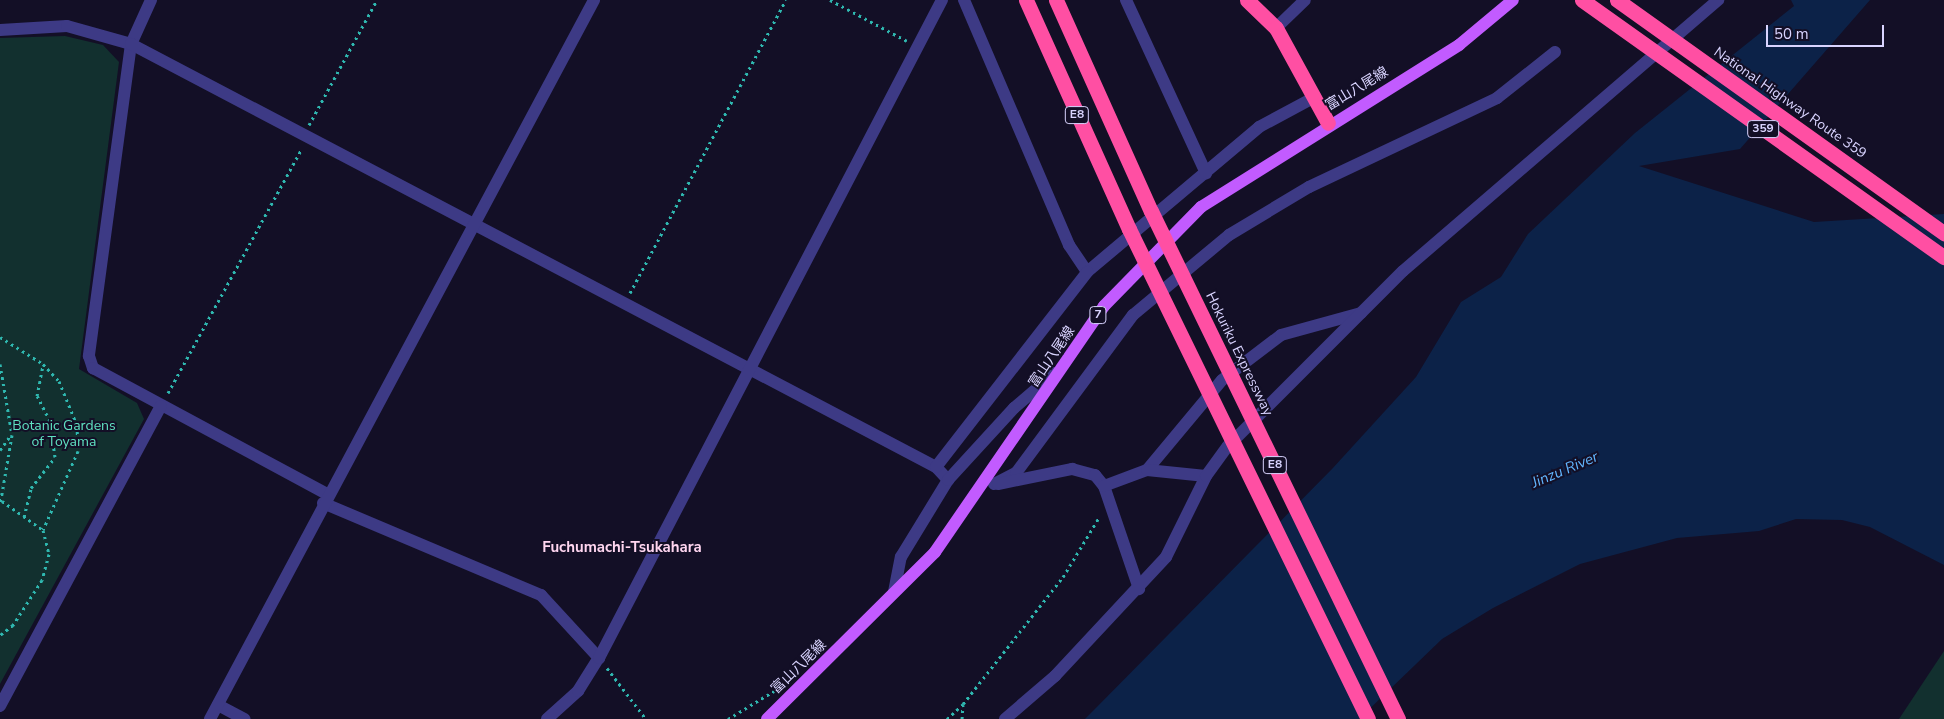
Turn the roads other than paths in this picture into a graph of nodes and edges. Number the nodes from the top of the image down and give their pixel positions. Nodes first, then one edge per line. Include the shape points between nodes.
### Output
1 (151, 0) edge
2 (594, 0) edge
3 (942, 0) edge
4 (964, 0) edge
5 (1026, 0) edge
6 (1056, 0) edge
7 (1126, 0) edge
8 (1247, 0) edge
9 (1305, 0) edge
10 (1582, 0) edge
11 (1617, 0) edge
12 (1718, 0) edge
13 (1508, 1) edge
14 (1276, 28) junction
15 (0, 30) edge
16 (131, 44) junction
17 (1555, 52) dead end
18 (1315, 97) junction
19 (1328, 123) junction
20 (1206, 172) junction
21 (475, 225) junction
22 (1944, 232) edge
23 (1944, 257) edge
24 (1087, 272) junction
25 (1362, 313) junction
26 (1063, 367) junction
27 (747, 369) junction
28 (161, 406) junction
29 (936, 467) junction
30 (1146, 470) junction
31 (1206, 476) junction
32 (948, 480) junction
33 (988, 484) junction
34 (1104, 486) junction
35 (325, 498) junction
36 (1139, 589) junction
37 (894, 592) junction
38 (599, 658) junction
39 (218, 705) junction
40 (0, 706) edge
41 (210, 719) edge
42 (244, 719) edge
43 (547, 719) edge
44 (766, 719) edge
45 (1005, 719) edge
46 (1368, 719) edge
47 (1398, 719) edge

1 - 16 street
2 - 21 street
3 - 27 street
4 - 24 street via 1069,245
5 - 46 highway, E8, bridge via 1129,229
6 - 47 highway, Hokuriku Expressway / E8, bridge via 1151,211
7 - 20 street
8 - 14 highway
9 - 14 street
10 - 23 highway, 359, bridge
11 - 22 highway, National Highway Route 359 / 359, bridge
12 - 25 street via 1403,271
13 - 19 main road, 富山八尾線 / 7 via 1459,45
14 - 18 highway
15 - 16 street via 67,26
16 - 21 street via 307,133
16 - 28 street via 89,356 92,368
17 - 33 street via 1497,98 1309,187 1230,235 1133,315 1016,473
18 - 19 highway
18 - 20 street via 1259,127
19 - 26 main road, 富山八尾線 / 7 via 1201,207 1104,306
20 - 24 street
21 - 27 street
21 - 35 street
24 - 29 street
25 - 30 street via 1281,335 1222,380
25 - 31 street via 1228,446
26 - 32 street via 1014,408
26 - 33 main road, 富山八尾線 / 7
27 - 29 street
27 - 38 street
28 - 35 street
28 - 40 street
29 - 32 street
30 - 31 street
30 - 34 street
31 - 36 street via 1179,538
32 - 37 street via 901,557
33 - 34 street via 1072,469 1095,474
33 - 37 main road, 富山八尾線 / 7 via 935,552
34 - 36 street via 1107,505
35 - 38 street via 542,596
35 - 39 street
36 - 45 street via 1054,676
37 - 44 main road, 富山八尾線 / 7
38 - 43 street via 578,691
39 - 41 street
39 - 42 street

